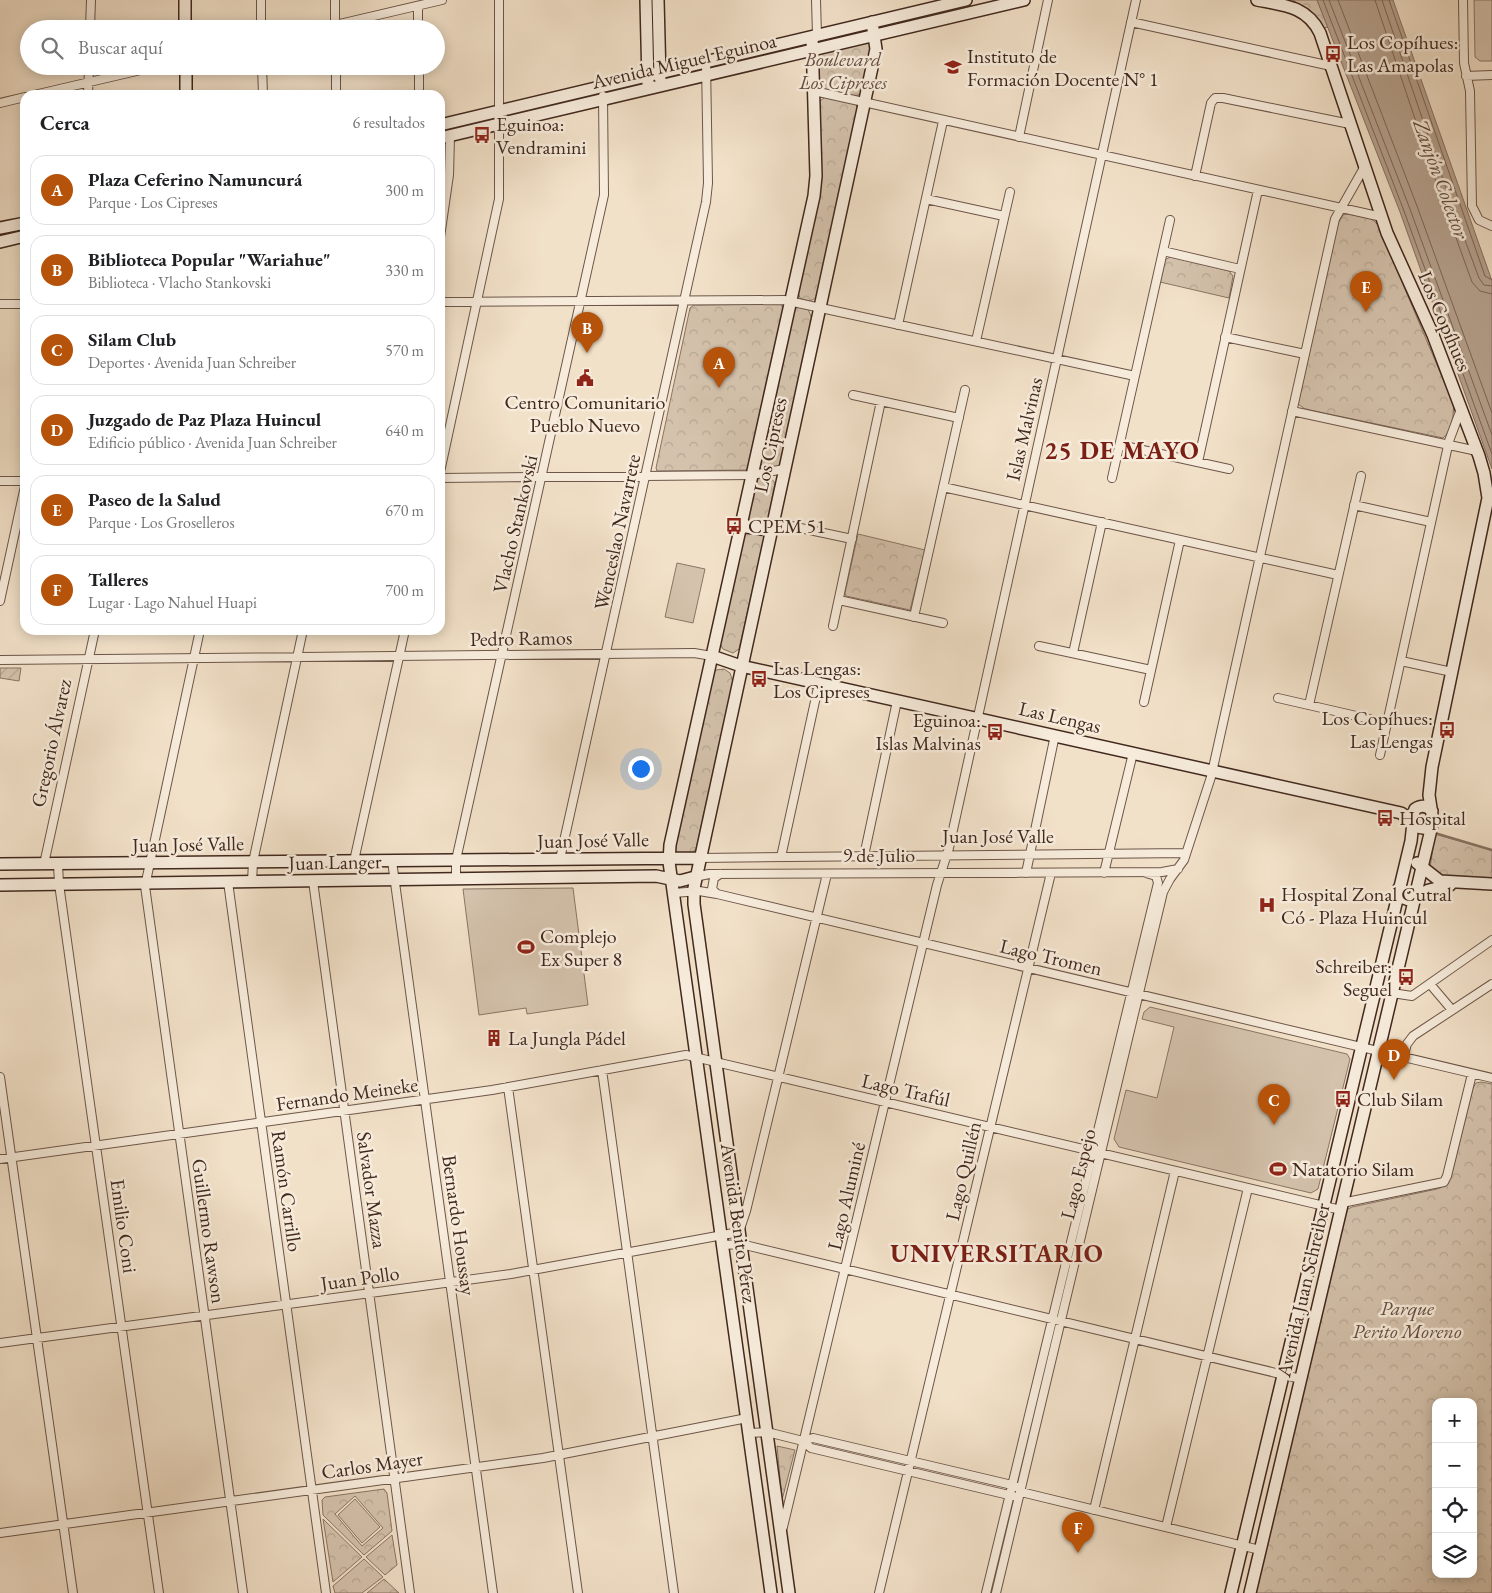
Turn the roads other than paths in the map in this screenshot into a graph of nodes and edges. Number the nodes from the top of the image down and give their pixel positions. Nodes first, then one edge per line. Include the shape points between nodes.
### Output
1 (91, 0) edge
2 (185, 0) edge
3 (261, 0) edge
4 (335, 0) edge
5 (442, 0) edge
6 (499, 0) edge
7 (646, 0) edge
8 (658, 0) edge
9 (816, 0) edge
10 (966, 0) edge
11 (1024, 0) edge
12 (1048, 0) edge
13 (1136, 0) edge
14 (1257, 0) edge
15 (1463, 0) edge
16 (1278, 2) edge
17 (992, 4) edge
18 (418, 6) junction
19 (90, 20) edge
20 (185, 20) edge
21 (262, 20) edge
22 (335, 20) edge
23 (363, 20) edge
24 (418, 20) edge
25 (872, 22) junction
26 (1131, 22) junction
27 (876, 35) junction
28 (814, 36) junction
29 (812, 50) junction
30 (706, 62) junction
31 (1331, 66) junction
32 (659, 73) junction
33 (89, 75) edge
34 (119, 75) edge
35 (186, 75) edge
36 (262, 75) edge
37 (336, 75) edge
38 (419, 75) edge
39 (706, 75) junction
40 (1492, 75) edge
41 (647, 76) junction
42 (1466, 76) junction
43 (89, 82) junction
44 (603, 86) junction
45 (660, 86) junction
46 (648, 89) junction
47 (55, 90) edge
48 (88, 90) edge
49 (186, 90) edge
50 (263, 90) edge
51 (336, 90) edge
52 (419, 90) edge
53 (814, 91) junction
54 (20, 98) edge
55 (604, 100) junction
56 (0, 103) edge
57 (864, 103) junction
58 (500, 111) junction
59 (943, 121) junction
60 (445, 124) edge
61 (500, 124) junction
62 (1350, 124) junction
63 (445, 137) edge
64 (1018, 137) junction
65 (1101, 155) junction
66 (1365, 166) junction
67 (1195, 176) junction
68 (1258, 190) junction
69 (1010, 192) dead end
70 (926, 199) junction
71 (445, 203) edge
72 (1340, 208) junction
73 (1004, 216) junction
74 (1382, 217) junction
75 (1170, 220) dead end
76 (20, 224) edge
77 (1492, 226) edge
78 (0, 228) edge
79 (20, 237) edge
80 (0, 242) edge
81 (1163, 251) junction
82 (1240, 269) junction
83 (685, 300) junction
84 (478, 301) junction
85 (581, 301) junction
86 (791, 301) junction
87 (445, 302) edge
88 (0, 304) edge
89 (20, 304) edge
90 (819, 308) junction
91 (898, 324) junction
92 (1225, 337) junction
93 (976, 342) junction
94 (1305, 354) junction
95 (1056, 359) junction
96 (1135, 376) junction
97 (965, 390) dead end
98 (853, 395) dead end
99 (881, 402) junction
100 (1461, 409) junction
101 (1292, 411) junction
102 (958, 418) junction
103 (1448, 444) junction
104 (1120, 445) junction
105 (445, 450) edge
106 (1477, 451) junction
107 (1198, 462) junction
108 (1229, 468) dead end
109 (784, 470) junction
110 (752, 475) junction
111 (646, 476) junction
112 (1361, 476) dead end
113 (542, 477) junction
114 (445, 478) edge
115 (1112, 478) dead end
116 (20, 481) edge
117 (0, 482) edge
118 (943, 487) junction
119 (1024, 505) junction
120 (1354, 505) junction
121 (20, 509) edge
122 (742, 521) junction
123 (1102, 522) junction
124 (1431, 522) junction
125 (772, 524) junction
126 (852, 539) junction
127 (1180, 540) junction
128 (1260, 558) junction
129 (1338, 575) junction
130 (0, 600) edge
131 (839, 600) junction
132 (914, 617) junction
133 (943, 623) dead end
134 (833, 626) dead end
135 (94, 635) edge
136 (199, 635) edge
137 (302, 635) edge
138 (404, 635) edge
139 (1040, 646) dead end
140 (606, 653) junction
141 (1073, 653) junction
142 (502, 654) junction
143 (400, 656) junction
144 (712, 656) junction
145 (297, 657) junction
146 (194, 658) junction
147 (88, 659) junction
148 (0, 660) edge
149 (1401, 661) junction
150 (741, 666) junction
151 (1151, 670) junction
152 (1452, 672) junction
153 (819, 683) junction
154 (1278, 698) dead end
155 (897, 701) junction
156 (1144, 702) dead end
157 (1309, 705) junction
158 (976, 718) junction
159 (1387, 723) junction
160 (1055, 735) junction
161 (1133, 753) junction
162 (1380, 755) dead end
163 (1432, 767) junction
164 (1213, 771) junction
165 (1414, 815) junction
166 (1433, 816) junction
167 (1186, 853) junction
168 (1108, 854) junction
169 (1030, 855) junction
170 (864, 856) junction
171 (947, 856) junction
172 (781, 857) junction
173 (669, 858) junction
174 (699, 858) junction
175 (560, 859) junction
176 (456, 860) junction
177 (354, 861) junction
178 (392, 861) junction
179 (252, 862) junction
180 (0, 864) edge
181 (44, 864) junction
182 (58, 864) junction
183 (943, 865) joint
184 (1422, 866) junction
185 (1178, 869) junction
186 (1404, 870) junction
187 (1146, 872) junction
188 (147, 873) junction
189 (1026, 873) junction
190 (1051, 873) junction
191 (1104, 873) junction
192 (720, 874) junction
193 (827, 874) junction
194 (940, 874) junction
195 (696, 876) junction
196 (671, 878) junction
197 (456, 879) junction
198 (395, 880) junction
199 (313, 881) junction
200 (228, 882) junction
201 (252, 882) junction
202 (1463, 883) junction
203 (59, 884) junction
204 (1492, 884) edge
205 (0, 885) edge
206 (1399, 888) junction
207 (694, 891) junction
208 (674, 893) junction
209 (717, 894) junction
210 (1415, 898) junction
211 (817, 918) junction
212 (1492, 940) edge
213 (923, 943) junction
214 (1028, 969) junction
215 (1430, 984) junction
216 (1492, 984) edge
217 (1392, 993) junction
218 (1135, 994) junction
219 (1452, 1010) junction
220 (1361, 1048) junction
221 (1378, 1052) junction
222 (697, 1057) junction
223 (1403, 1058) junction
224 (716, 1062) junction
225 (602, 1070) junction
226 (1472, 1074) junction
227 (779, 1076) junction
228 (0, 1077) edge
229 (1492, 1078) edge
230 (508, 1088) junction
231 (425, 1099) junction
232 (885, 1102) junction
233 (344, 1111) junction
234 (261, 1122) junction
235 (990, 1127) junction
236 (179, 1134) junction
237 (96, 1146) junction
238 (1097, 1152) junction
239 (11, 1158) junction
240 (0, 1159) edge
241 (1175, 1171) junction
242 (1248, 1188) junction
243 (1323, 1206) junction
244 (1342, 1207) junction
245 (739, 1232) junction
246 (722, 1240) junction
247 (741, 1244) junction
248 (627, 1252) junction
249 (845, 1269) junction
250 (533, 1270) junction
251 (450, 1282) junction
252 (369, 1293) junction
253 (950, 1295) junction
254 (286, 1304) junction
255 (204, 1316) junction
256 (1052, 1320) junction
257 (1061, 1322) junction
258 (122, 1327) junction
259 (37, 1338) junction
260 (1135, 1339) junction
261 (0, 1343) edge
262 (1207, 1357) junction
263 (1283, 1375) junction
264 (1301, 1379) junction
265 (747, 1418) junction
266 (767, 1432) junction
267 (750, 1433) junction
268 (653, 1437) junction
269 (803, 1441) junction
270 (559, 1455) junction
271 (910, 1461) junction
272 (476, 1468) junction
273 (908, 1471) junction
274 (394, 1479) junction
275 (1012, 1485) junction
276 (312, 1490) junction
277 (1021, 1492) junction
278 (1010, 1495) junction
279 (230, 1501) junction
280 (1094, 1510) junction
281 (148, 1513) junction
282 (63, 1524) junction
283 (1166, 1527) junction
284 (0, 1533) edge
285 (781, 1534) junction
286 (1242, 1546) junction
287 (1260, 1550) junction
288 (73, 1593) edge
289 (159, 1593) edge
290 (243, 1593) edge
291 (326, 1593) edge
292 (410, 1593) edge
293 (493, 1593) edge
294 (578, 1593) edge
295 (674, 1593) edge
296 (771, 1593) edge
297 (789, 1593) edge
298 (879, 1593) edge
299 (986, 1593) edge
300 (996, 1593) edge
301 (1231, 1593) edge
302 (1250, 1593) edge

1 - 19 street
2 - 20 main road
3 - 21 street
4 - 22 street
5 - 18 street
6 - 58 street
7 - 41 main road
8 - 32 main road
9 - 28 street
10 - 25 main road, Avenida Miguel Eguinoa
11 - 17 main road, Avenida Miguel Eguinoa
12 - 64 street
13 - 26 street, Islas Malvinas
14 - 16 main road, Los Copíhues
15 - 42 street
16 - 31 main road, Los Copíhues via 1298,9 1312,20
17 - 27 main road, Avenida Miguel Eguinoa
18 - 23 street
18 - 24 street
25 - 27 main road, Los Cipreses
25 - 28 main road, Avenida Miguel Eguinoa
26 - 31 street
26 - 65 street, Islas Malvinas
27 - 29 main road, Avenida Miguel Eguinoa
27 - 57 main road, Los Cipreses
28 - 29 main road, Los Cipreses
28 - 30 main road, Avenida Miguel Eguinoa
29 - 39 main road, Avenida Miguel Eguinoa
29 - 53 main road, Los Cipreses
30 - 32 main road, Avenida Miguel Eguinoa
30 - 39 street, Wenceslao Navarrete
31 - 62 main road, Los Copíhues
32 - 41 main road, Avenida Miguel Eguinoa
32 - 45 main road
33 - 43 street
34 - 43 street
35 - 49 main road
36 - 50 street
37 - 51 street
38 - 52 street
39 - 45 main road, Avenida Miguel Eguinoa
39 - 83 street, Wenceslao Navarrete via 708,192
40 - 42 street
41 - 44 main road, Avenida Miguel Eguinoa
41 - 46 main road
42 - 77 street via 1470,91 1473,210 1479,220
43 - 47 street
43 - 48 street
44 - 55 street, Vlacho Stankovski
44 - 58 main road, Avenida Miguel Eguinoa
45 - 46 main road, Avenida Miguel Eguinoa
46 - 55 main road, Avenida Miguel Eguinoa
53 - 57 street
53 - 86 main road, Los Cipreses via 815,191
54 - 56 street
55 - 61 main road, Avenida Miguel Eguinoa
55 - 85 street, Vlacho Stankovski via 604,195
57 - 59 street
57 - 90 main road, Los Cipreses
58 - 60 main road, Avenida Miguel Eguinoa
58 - 61 street
59 - 64 street
59 - 70 street
61 - 63 main road, Avenida Miguel Eguinoa
61 - 84 street via 499,199
62 - 66 main road, Los Copíhues
62 - 67 street via 1214,98
63 - 71 street via 449,175
64 - 65 street
65 - 67 street
65 - 95 street, Islas Malvinas
66 - 72 street, Lago Espejo
66 - 74 main road, Los Copíhues
67 - 68 street
68 - 72 street
68 - 82 street
69 - 73 street
70 - 73 street
70 - 91 street
72 - 74 street
72 - 94 street, Lago Espejo via 1334,222
73 - 93 street
74 - 100 main road, Los Copíhues
75 - 81 street
76 - 78 main road
79 - 80 main road
81 - 82 street
81 - 96 street
82 - 92 street
83 - 85 street
83 - 86 street
83 - 111 street, Wenceslao Navarrete
84 - 85 street
84 - 87 street
84 - 105 street
85 - 113 street, Vlacho Stankovski
86 - 90 street
86 - 110 main road, Los Cipreses
88 - 89 street
90 - 91 street
90 - 109 main road, Los Cipreses
91 - 93 street
92 - 94 street
92 - 107 street
93 - 95 street
94 - 101 street, Lago Espejo
95 - 96 street
95 - 119 street, Islas Malvinas
96 - 104 street
97 - 102 street
98 - 99 street
99 - 102 street
99 - 126 street
100 - 103 street
100 - 106 main road, Los Copíhues
101 - 103 street
101 - 128 street, Lago Espejo
102 - 118 street
103 - 106 street
103 - 124 street
104 - 107 street
104 - 115 street
106 - 152 main road, Los Copíhues via 1486,480 1487,504
107 - 108 street
109 - 110 street
109 - 125 main road, Los Cipreses
110 - 111 street
110 - 122 main road, Los Cipreses
111 - 113 street
111 - 140 street, Wenceslao Navarrete
112 - 120 street
113 - 114 street
113 - 142 street, Vlacho Stankovski
116 - 117 street
118 - 119 street
118 - 132 street
119 - 123 street
119 - 158 street, Islas Malvinas
120 - 124 street
120 - 129 street
121 - 130 street
122 - 125 main road via 748,527 767,531
122 - 144 main road, Los Cipreses
123 - 127 street
123 - 141 street
124 - 149 street
125 - 126 street
125 - 150 main road, Los Cipreses
126 - 131 street
127 - 128 street
127 - 151 street
128 - 129 street
128 - 164 street, Lago Espejo
129 - 157 street
131 - 132 street
131 - 134 street
132 - 133 street
135 - 147 street, Gregorio Álvarez
136 - 146 street
137 - 145 street
138 - 143 street
139 - 141 street
140 - 142 street, Pedro Ramos
140 - 144 street, Pedro Ramos via 694,652
140 - 175 street, Wenceslao Navarrete
141 - 151 street
142 - 143 street, Pedro Ramos
142 - 176 street, Vlacho Stankovski
143 - 145 street, Pedro Ramos
143 - 177 street
144 - 150 main road, Las Lengas
144 - 173 main road, Los Cipreses
145 - 146 street, Pedro Ramos
145 - 179 street
146 - 147 street, Pedro Ramos
146 - 188 street
147 - 148 street, Pedro Ramos
147 - 181 street, Gregorio Álvarez
149 - 152 street
149 - 159 street
150 - 153 main road, Las Lengas
150 - 174 main road, Los Cipreses
151 - 156 street
152 - 163 main road, Los Copíhues
153 - 155 main road, Las Lengas
153 - 172 street
154 - 157 street
155 - 158 main road, Las Lengas
155 - 170 street
157 - 159 street
158 - 160 main road, Las Lengas
158 - 171 street, Islas Malvinas
159 - 162 street
160 - 161 main road, Las Lengas
160 - 169 street
161 - 164 main road, Las Lengas
161 - 168 street
163 - 165 main road, Los Copíhues
163 - 166 main road, Los Copíhues via 1429,795
164 - 165 main road, Las Lengas
164 - 167 street, Lago Espejo
165 - 166 main road via 1426,807
165 - 166 main road via 1417,827 1424,828 1430,826
165 - 186 main road, Avenida Juan Schreiber
166 - 184 main road, Avenida Juan Schreiber
167 - 168 street, Juan José Valle
167 - 185 street, Lago Espejo
168 - 169 street, Juan José Valle
168 - 191 street
169 - 171 street, Juan José Valle
169 - 189 street
170 - 171 street, Juan José Valle
170 - 172 street, Juan José Valle
171 - 183 street, Islas Malvinas
172 - 174 street, Juan José Valle
173 - 174 main road, Juan José Valle
173 - 175 main road, Juan José Valle
173 - 196 main road, Avenida Benito Pérez
174 - 195 main road, Los Cipreses
175 - 176 main road, Juan José Valle
176 - 178 main road, Juan José Valle
176 - 197 street, Vlacho Stankovski
177 - 178 main road, Juan José Valle
177 - 179 main road, Juan José Valle
178 - 198 street, Bernardo Houssay
179 - 188 main road, Juan José Valle
179 - 201 street
180 - 181 main road, Juan José Valle
181 - 182 main road, Juan José Valle
182 - 188 main road, Juan José Valle
182 - 203 street, Emilio Coni
183 - 194 street, Lago Aluminé
184 - 186 main road via 1410,863
184 - 202 main road via 1440,880
184 - 210 main road, Avenida Juan Schreiber
185 - 187 street, 9 de Julio
185 - 218 street, Lago Espejo via 1163,892
186 - 206 main road, Avenida Juan Schreiber
187 - 191 street, 9 de Julio
187 - 218 street, Lago Espejo via 1156,876 1158,884
188 - 200 main road, Juan Langer
188 - 203 main road, Juan Langer
188 - 236 street, Guillermo Rawson
189 - 190 street, 9 de Julio
189 - 194 street, 9 de Julio
190 - 191 street, 9 de Julio
190 - 214 street, Lago Quillén
192 - 193 street, 9 de Julio
192 - 195 street, 9 de Julio
192 - 209 street via 713,881 712,889
193 - 194 street, 9 de Julio
193 - 211 street
194 - 213 street, Lago Aluminé
195 - 196 main road, 9 de Julio via 684,881
195 - 207 main road, Avenida Benito Pérez
196 - 197 main road, Juan Langer
196 - 208 main road, Avenida Benito Pérez
197 - 198 main road, Juan Langer
198 - 199 main road, Juan Langer
198 - 231 street, Bernardo Houssay
199 - 201 main road, Juan Langer
199 - 233 street, Salvador Mazza
200 - 201 main road, Juan Langer
200 - 234 street, Ramón Carrillo
202 - 204 main road
202 - 210 main road via 1433,888
203 - 205 main road, Juan Langer
203 - 237 street, Emilio Coni
206 - 210 main road via 1402,899
206 - 220 main road, Avenida Juan Schreiber
207 - 208 street, Lago Tromen
207 - 209 street, Lago Tromen
207 - 224 main road, Avenida Benito Pérez
208 - 222 main road, Avenida Benito Pérez
209 - 211 street, Lago Tromen
210 - 217 main road, Avenida Juan Schreiber
211 - 213 street, Lago Tromen
211 - 227 street
212 - 215 street
213 - 214 street, Lago Tromen
213 - 232 street, Lago Aluminé
214 - 218 street, Lago Tromen
214 - 235 street, Lago Quillén
215 - 217 street via 1411,997
215 - 219 street
216 - 219 street
217 - 221 main road, Avenida Juan Schreiber
218 - 220 street, Lago Tromen
218 - 238 street, Lago Espejo
219 - 223 street via 1412,1036
220 - 221 street, Lago Tromen
220 - 243 main road, Avenida Juan Schreiber
221 - 223 street, Lago Tromen
221 - 244 main road, Avenida Juan Schreiber
222 - 224 street, Lago Trafúl
222 - 225 street, Fernando Meineke via 681,1055
222 - 246 main road, Avenida Benito Pérez
223 - 226 street, Lago Tromen
224 - 227 street, Lago Trafúl
224 - 245 main road, Avenida Benito Pérez
225 - 230 street, Fernando Meineke
225 - 248 street
226 - 229 street, Lago Tromen
226 - 244 street via 1444,1182
227 - 232 street, Lago Trafúl
227 - 245 street
228 - 239 street
230 - 231 street, Fernando Meineke
230 - 250 street
231 - 233 street, Fernando Meineke
231 - 251 street, Bernardo Houssay
232 - 235 street, Lago Trafúl
232 - 249 street, Lago Aluminé
233 - 234 street, Fernando Meineke
233 - 252 street, Salvador Mazza
234 - 236 street, Fernando Meineke
234 - 254 street, Ramón Carrillo
235 - 238 street, Lago Trafúl
235 - 253 street, Lago Quillén
236 - 237 street, Fernando Meineke
236 - 255 street, Guillermo Rawson
237 - 239 street, Fernando Meineke
237 - 258 street, Emilio Coni
238 - 241 street, Lago Trafúl
238 - 256 street, Lago Espejo
238 - 257 street, Lago Espejo
239 - 240 street, Fernando Meineke
239 - 259 street
241 - 242 street, Lago Trafúl
241 - 260 street
242 - 243 street, Lago Trafúl
242 - 262 street
243 - 244 street, Lago Trafúl
243 - 263 main road, Avenida Juan Schreiber
244 - 264 main road, Avenida Juan Schreiber
245 - 246 street
245 - 247 main road, Avenida Benito Pérez
246 - 247 street
246 - 248 street, Juan Pollo
246 - 265 main road, Avenida Benito Pérez
247 - 249 street
247 - 266 main road, Avenida Benito Pérez
248 - 250 street, Juan Pollo
248 - 268 street
249 - 253 street
249 - 269 street, Lago Aluminé
250 - 251 street, Juan Pollo
250 - 270 street
251 - 252 street, Juan Pollo
251 - 272 street, Bernardo Houssay
252 - 254 street, Juan Pollo
252 - 274 street, Salvador Mazza
253 - 256 street
253 - 271 street, Lago Quillén
254 - 255 street, Juan Pollo
254 - 276 street, Ramón Carrillo
255 - 258 street, Juan Pollo
255 - 279 street, Guillermo Rawson
256 - 257 street
256 - 275 street, Lago Espejo
257 - 260 street
257 - 277 street, Lago Espejo
258 - 259 street, Juan Pollo
258 - 281 street, Emilio Coni
259 - 261 street, Juan Pollo
259 - 282 street
260 - 262 street
260 - 280 street
262 - 263 street
262 - 283 street
263 - 264 street
263 - 286 main road, Avenida Juan Schreiber
264 - 287 main road, Avenida Juan Schreiber
265 - 267 main road, Avenida Benito Pérez
265 - 268 street, Carlos Mayer
266 - 267 street
266 - 269 street
266 - 285 main road, Avenida Benito Pérez
267 - 296 main road, Avenida Benito Pérez
268 - 270 street, Carlos Mayer
268 - 295 street
269 - 271 street via 813,1438
269 - 273 street via 811,1448
269 - 285 street, Lago Aluminé
270 - 272 street, Carlos Mayer
270 - 294 street
271 - 273 street, Lago Quillén
271 - 275 street
272 - 274 street, Carlos Mayer
272 - 293 street, Bernardo Houssay
273 - 278 street
273 - 298 street, Lago Quillén
274 - 276 street, Carlos Mayer
274 - 292 street, Salvador Mazza
275 - 277 street
275 - 278 street, Lago Espejo
276 - 279 street, Carlos Mayer
276 - 291 street, Ramón Carrillo
277 - 278 street via 1017,1496
277 - 280 street
277 - 300 street, Lago Espejo
278 - 299 street, Lago Espejo
279 - 281 street, Carlos Mayer
279 - 290 street, Guillermo Rawson
280 - 283 street
281 - 282 street, Carlos Mayer
281 - 289 street, Emilio Coni
282 - 284 street, Carlos Mayer
282 - 288 street
283 - 286 street
285 - 297 main road, Avenida Benito Pérez
286 - 287 street
286 - 301 main road, Avenida Juan Schreiber
287 - 302 main road, Avenida Juan Schreiber

